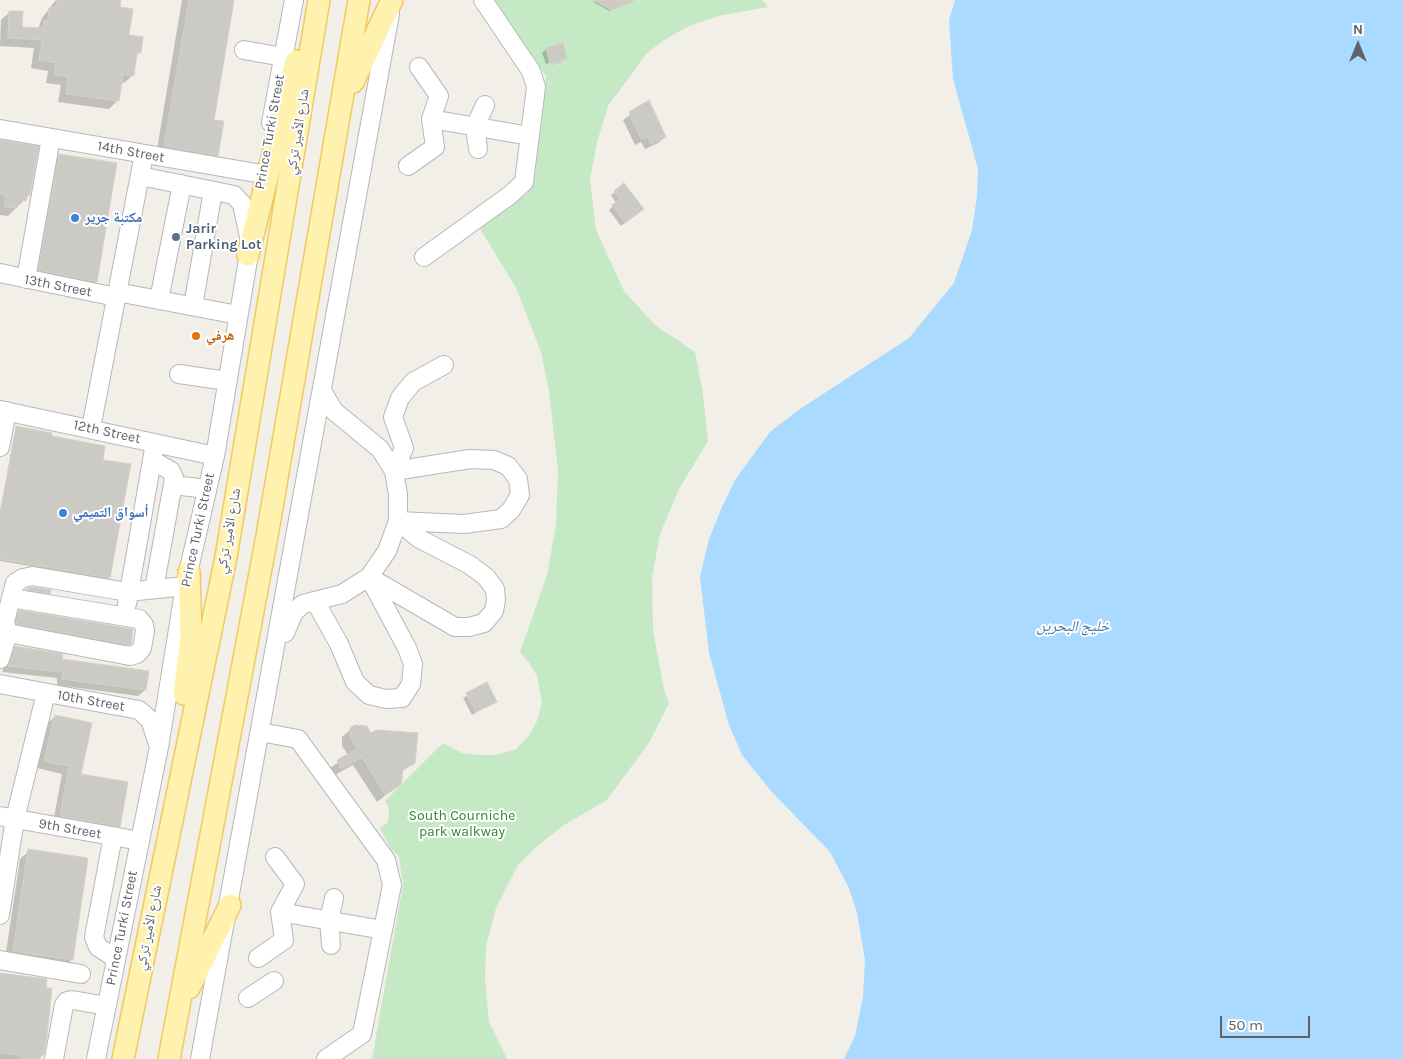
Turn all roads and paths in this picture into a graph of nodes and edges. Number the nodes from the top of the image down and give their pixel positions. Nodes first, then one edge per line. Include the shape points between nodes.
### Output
1 (294, 0) edge
2 (311, 0) edge
3 (319, 0) edge
4 (359, 0) edge
5 (392, 0) edge
6 (483, 0) edge
7 (244, 50) dead end
8 (283, 57) junction
9 (419, 67) dead end
10 (342, 105) junction
11 (485, 105) dead end
12 (431, 119) junction
13 (475, 127) junction
14 (0, 129) edge
15 (530, 136) junction
16 (51, 138) junction
17 (478, 149) dead end
18 (144, 154) junction
19 (408, 166) dead end
20 (262, 174) junction
21 (140, 176) junction
22 (182, 184) junction
23 (213, 191) junction
24 (249, 250) junction
25 (424, 256) dead end
26 (0, 273) edge
27 (26, 279) junction
28 (116, 294) junction
29 (158, 300) junction
30 (193, 306) junction
31 (238, 315) junction
32 (444, 365) dead end
33 (179, 374) dead end
34 (227, 381) junction
35 (322, 391) junction
36 (4, 410) edge
37 (91, 428) junction
38 (155, 443) junction
39 (0, 447) edge
40 (215, 456) junction
41 (152, 460) junction
42 (394, 471) junction
43 (173, 486) junction
44 (207, 489) junction
45 (398, 521) junction
46 (369, 578) junction
47 (187, 579) junction
48 (154, 589) junction
49 (128, 592) junction
50 (11, 598) junction
51 (316, 601) junction
52 (126, 616) junction
53 (8, 633) junction
54 (275, 656) junction
55 (0, 659) edge
56 (0, 684) edge
57 (46, 693) junction
58 (260, 732) junction
59 (159, 747) junction
60 (8, 818) edge
61 (112, 836) junction
62 (168, 836) junction
63 (140, 841) junction
64 (275, 857) dead end
65 (334, 898) dead end
66 (230, 905) junction
67 (280, 912) junction
68 (0, 914) edge
69 (329, 920) junction
70 (383, 930) junction
71 (331, 945) dead end
72 (115, 958) junction
73 (258, 958) dead end
74 (0, 960) edge
75 (81, 974) dead end
76 (274, 981) dead end
77 (248, 998) dead end
78 (107, 1006) junction
79 (177, 1012) junction
80 (54, 1059) edge
81 (96, 1059) edge
82 (123, 1059) edge
83 (169, 1059) edge
84 (200, 1059) edge
85 (326, 1059) edge

1 - 8 street, Prince Turki Street
2 - 24 main road
3 - 62 main road, شارع الأمير تركي via 226,557
4 - 10 main road
5 - 10 main road
5 - 35 street
6 - 15 street via 531,71 536,87
7 - 8 street
8 - 20 street, Prince Turki Street
9 - 12 street via 438,96
10 - 79 main road via 267,536
11 - 13 street
12 - 13 street
12 - 19 street via 435,147
13 - 15 street
13 - 17 street
14 - 16 street, 14th Street
15 - 25 street via 524,182
16 - 18 street, 14th Street
16 - 27 street
18 - 20 street, 14th Street
18 - 21 street
20 - 24 street, Prince Turki Street
21 - 22 street
21 - 28 street
22 - 23 street
22 - 29 street
23 - 24 street via 238,198 245,214
23 - 30 street
24 - 31 street, Prince Turki Street
26 - 27 street, 13th Street
27 - 28 street, 13th Street
28 - 29 street, 13th Street
28 - 37 street
29 - 30 street, 13th Street
30 - 31 street, 13th Street
31 - 34 street, Prince Turki Street
32 - 42 street via 413,382 400,398 393,416 404,448
33 - 34 street
34 - 40 street, Prince Turki Street
35 - 42 street via 334,411 380,449
35 - 54 street
36 - 37 street, 12th Street
36 - 39 street
37 - 38 street, 12th Street
38 - 40 street, 12th Street
38 - 41 street
40 - 44 street, Prince Turki Street
41 - 43 street via 170,471 174,478
41 - 49 street
42 - 45 street
42 - 45 street via 470,459 494,460 508,466 518,479 520,495 512,510 501,519 464,524
43 - 44 street
43 - 48 street
44 - 47 street, Prince Turki Street
45 - 46 street via 387,551
45 - 46 street via 418,538 486,577 495,589 494,611 484,623 455,627
46 - 51 street via 342,594
46 - 51 street via 413,664 411,684 402,698 386,699 369,694 355,682
47 - 48 street
47 - 59 street, Prince Turki Street
47 - 62 main road via 191,636
48 - 49 street
49 - 50 street via 33,576 15,584
49 - 52 street
50 - 52 street
50 - 53 street via 5,622
51 - 54 street via 303,604 294,612
52 - 53 street via 139,619 145,631 142,648 130,656
53 - 55 street
54 - 58 street
56 - 57 street, 10th Street
57 - 59 street, 10th Street via 139,710 150,720
57 - 60 street
58 - 66 street
58 - 70 street via 298,740 386,860 392,884
59 - 63 street, Prince Turki Street
60 - 61 street, 9th Street
60 - 68 street
61 - 63 street, 9th Street
61 - 72 street via 94,937 98,947
62 - 82 main road, شارع الأمير تركي
63 - 72 street, Prince Turki Street
64 - 67 street via 295,884
65 - 69 street
66 - 79 main road
66 - 84 street
67 - 69 street
67 - 73 street via 284,940
69 - 70 street
69 - 71 street
70 - 85 street via 362,1034
72 - 78 street, Prince Turki Street
74 - 75 street
76 - 77 street
78 - 80 street via 67,1001
78 - 81 street, Prince Turki Street
79 - 83 main road

